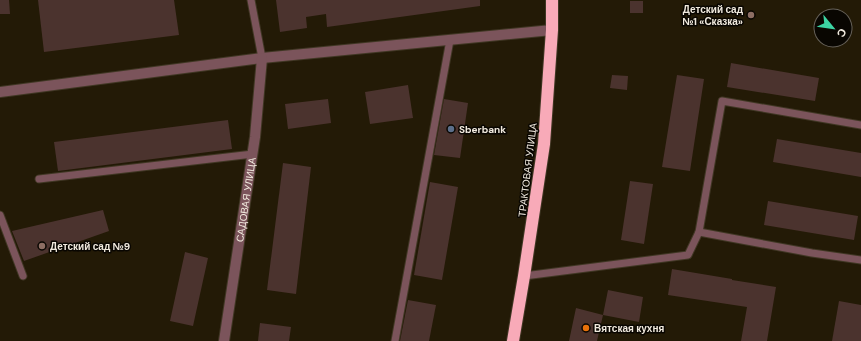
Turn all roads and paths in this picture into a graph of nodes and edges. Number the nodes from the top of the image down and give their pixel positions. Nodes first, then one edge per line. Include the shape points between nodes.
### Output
1 (251, 0) edge
2 (552, 0) edge
3 (552, 30) junction
4 (450, 40) junction
5 (262, 58) junction
6 (0, 92) edge
7 (861, 125) edge
8 (253, 154) junction
9 (39, 179) dead end
10 (0, 215) edge
11 (700, 232) junction
12 (861, 260) edge
13 (23, 276) dead end
14 (524, 276) junction
15 (224, 341) edge
16 (395, 341) edge
17 (513, 341) edge

1 - 5 lane
2 - 3 highway, ТРАКТОВАЯ УЛИЦА
3 - 4 street
3 - 14 highway, ТРАКТОВАЯ УЛИЦА via 544,144
4 - 5 street
4 - 16 lane
5 - 6 street
5 - 8 street, САДОВАЯ УЛИЦА
7 - 11 lane via 722,101
8 - 9 lane
8 - 15 street, САДОВАЯ УЛИЦА
10 - 13 lane
11 - 12 lane
11 - 14 lane via 688,254
14 - 17 highway, ТРАКТОВАЯ УЛИЦА

